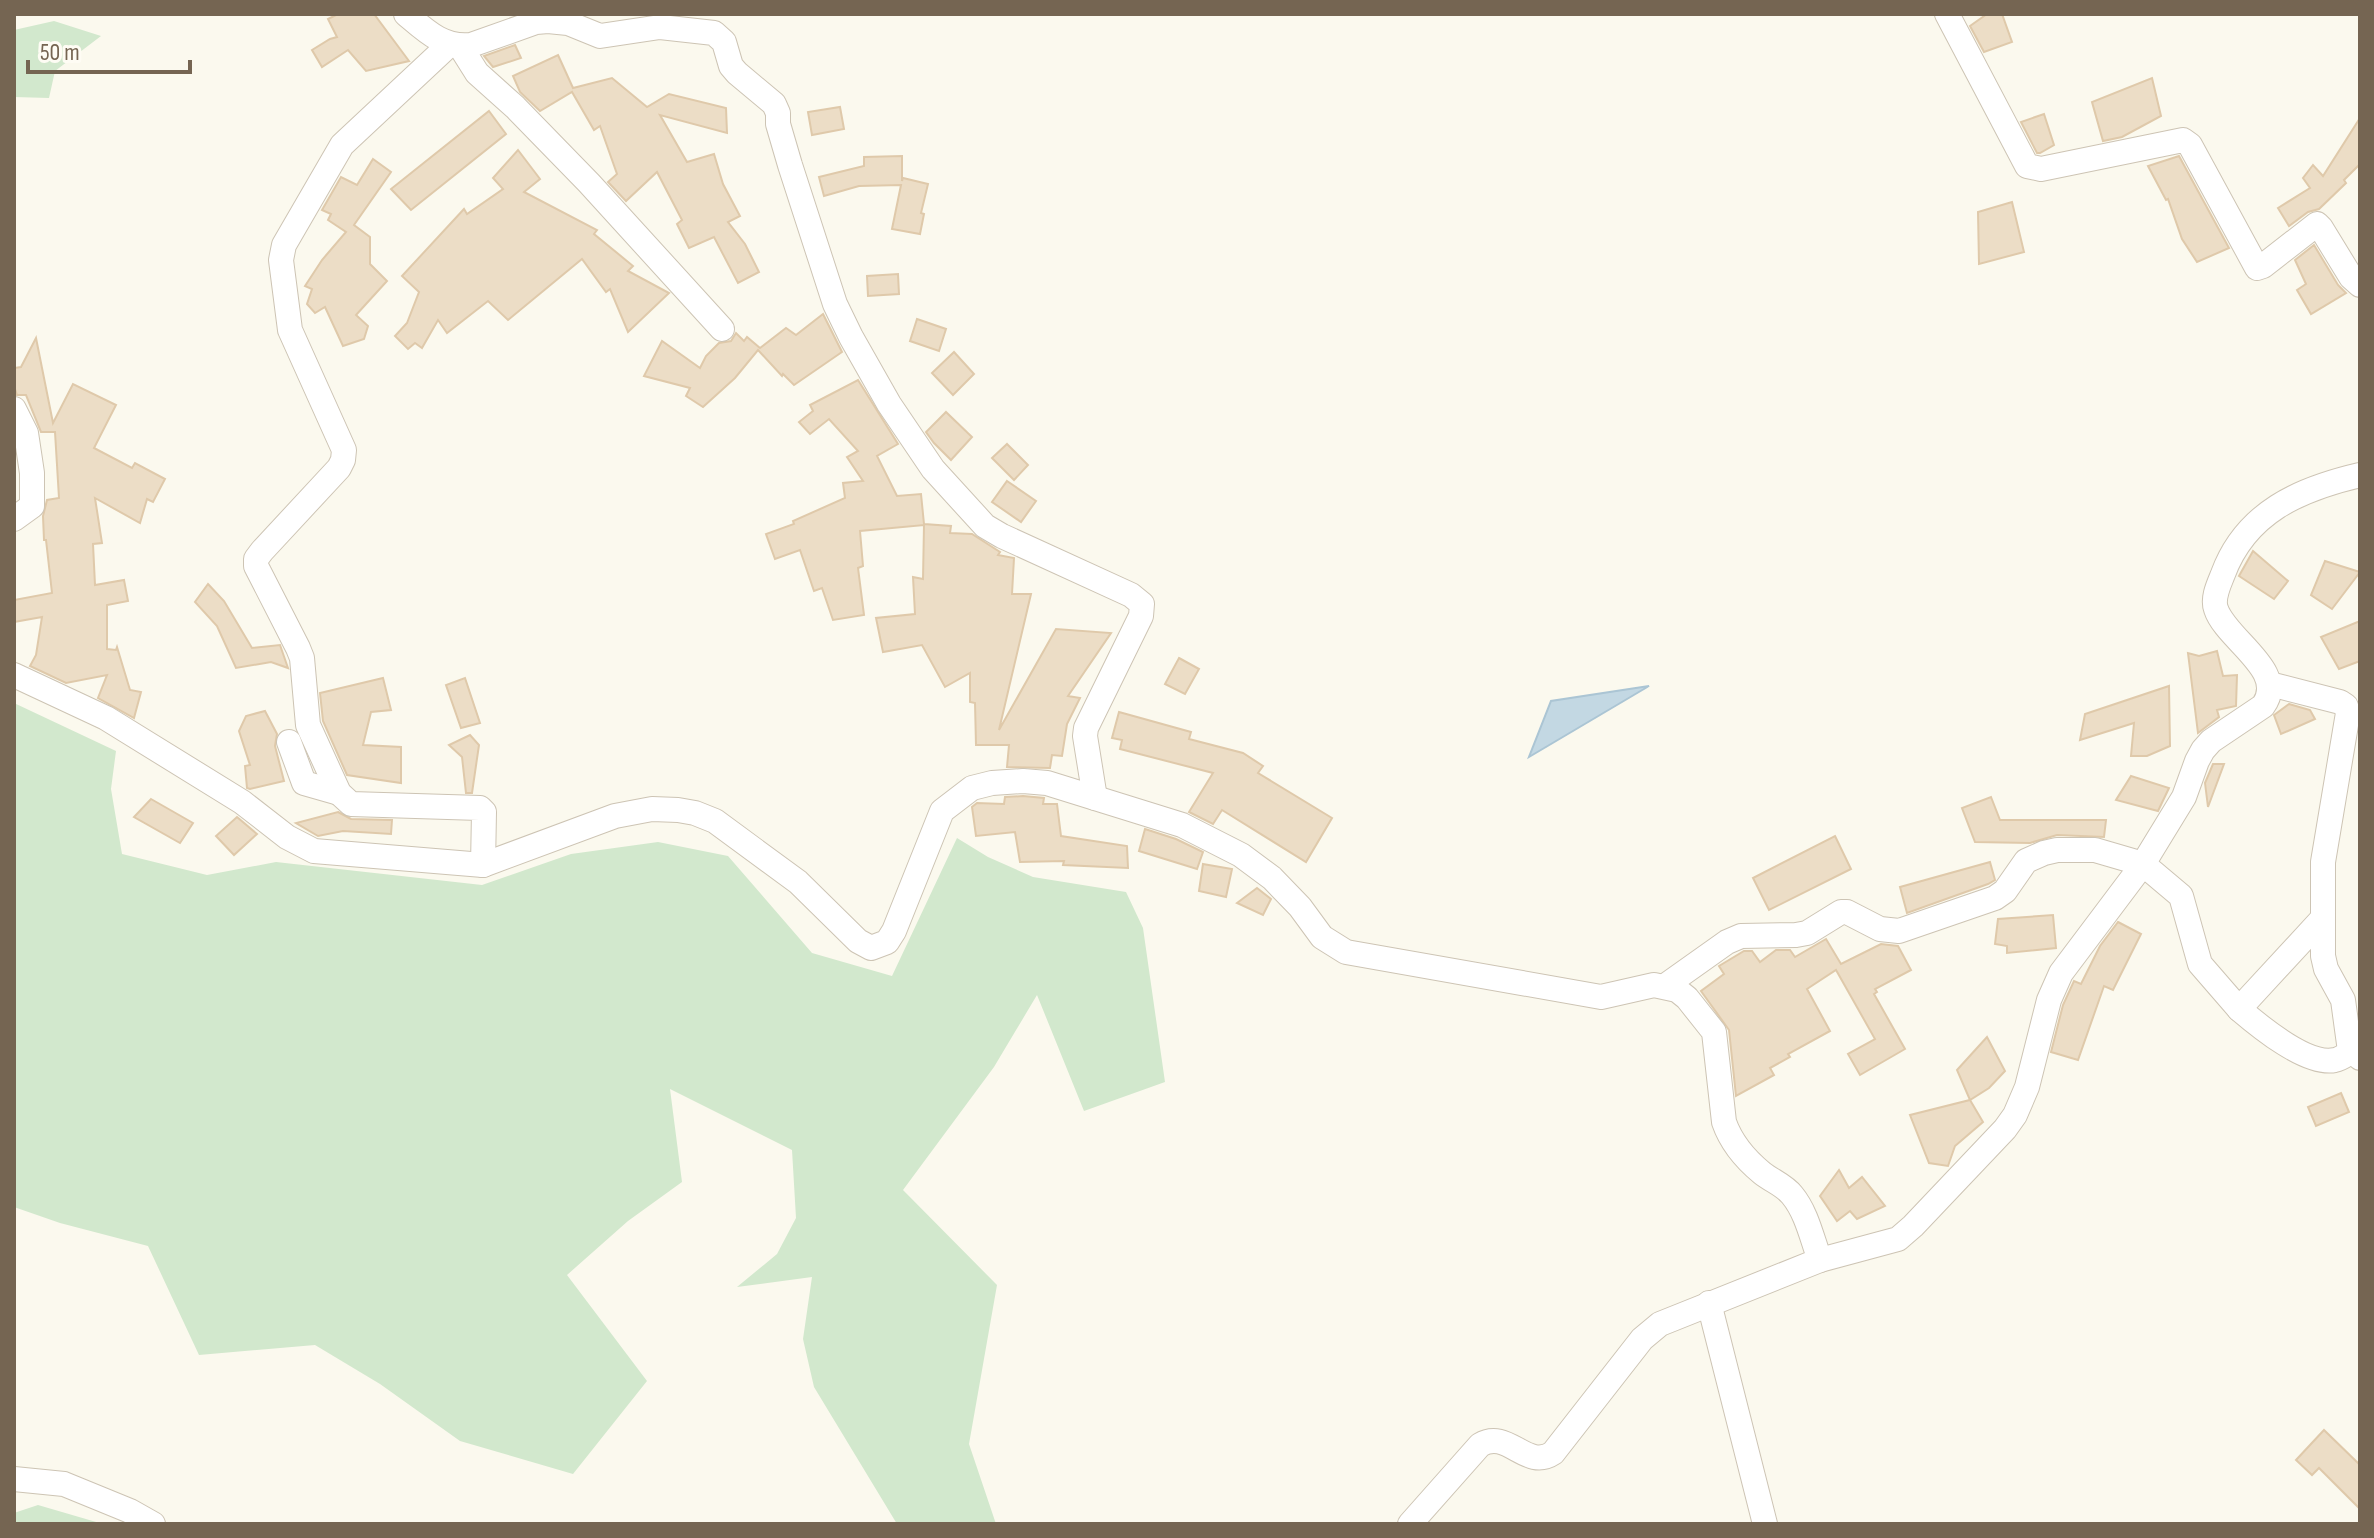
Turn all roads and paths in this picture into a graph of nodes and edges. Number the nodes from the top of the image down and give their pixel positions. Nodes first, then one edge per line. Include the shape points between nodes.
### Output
1 (406, 14) edge
2 (1947, 14) edge
3 (455, 45) junction
4 (2360, 285) edge
5 (722, 329) dead end
6 (14, 409) edge
7 (2360, 475) edge
8 (14, 519) edge
9 (14, 675) edge
10 (2270, 684) junction
11 (289, 742) dead end
12 (339, 793) junction
13 (1095, 798) junction
14 (2143, 864) junction
15 (483, 865) junction
16 (2323, 918) junction
17 (1665, 986) junction
18 (2239, 1009) junction
19 (2356, 1054) edge
20 (1820, 1260) junction
21 (1709, 1303) junction
22 (14, 1479) edge
23 (153, 1524) edge
24 (1410, 1524) edge
25 (1765, 1524) edge

1 - 3 street via 441,41
2 - 4 street via 2027,166 2041,169 2183,140 2257,268 2317,224
3 - 5 street
3 - 12 street via 342,145 281,254 290,330 344,450 339,468 262,551 256,566 302,658 308,725
3 - 13 street via 548,21 600,36 660,27 721,38 731,66 774,104 835,304 889,404 933,469 985,526 1142,604 1141,616 1086,728
6 - 8 street via 26,433 32,506
7 - 10 street via 2287,500 2254,523 2231,552 2217,588 2216,609
9 - 15 street via 106,718 314,851
10 - 14 street via 2263,706 2203,750 2184,797
10 - 16 street via 2340,702 2348,713 2323,862
11 - 12 street via 304,783
12 - 15 street via 351,804 480,808
13 - 15 street via 1023,781 972,788 955,799 942,811 894,931 887,942 871,948 798,882 715,821 695,813 652,809 615,816
13 - 17 street via 1182,825 1241,855 1272,878 1322,937 1346,952 1601,997
14 - 17 street via 2095,850 2044,853 2026,861 1995,898 1899,931 1880,929 1841,912 1807,933 1741,936
14 - 18 street via 2181,896 2200,964
14 - 20 street via 2061,973 2022,1102 2005,1129 1898,1239
16 - 18 street
16 - 19 street via 2324,964 2343,1000
17 - 20 street via 1687,998 1714,1032 1729,1135 1756,1168 1801,1206
18 - 19 street via 2304,1053 2326,1061
20 - 21 street
21 - 24 street via 1660,1324 1642,1339 1553,1453 1535,1457 1488,1440
21 - 25 street
22 - 23 street via 64,1484

